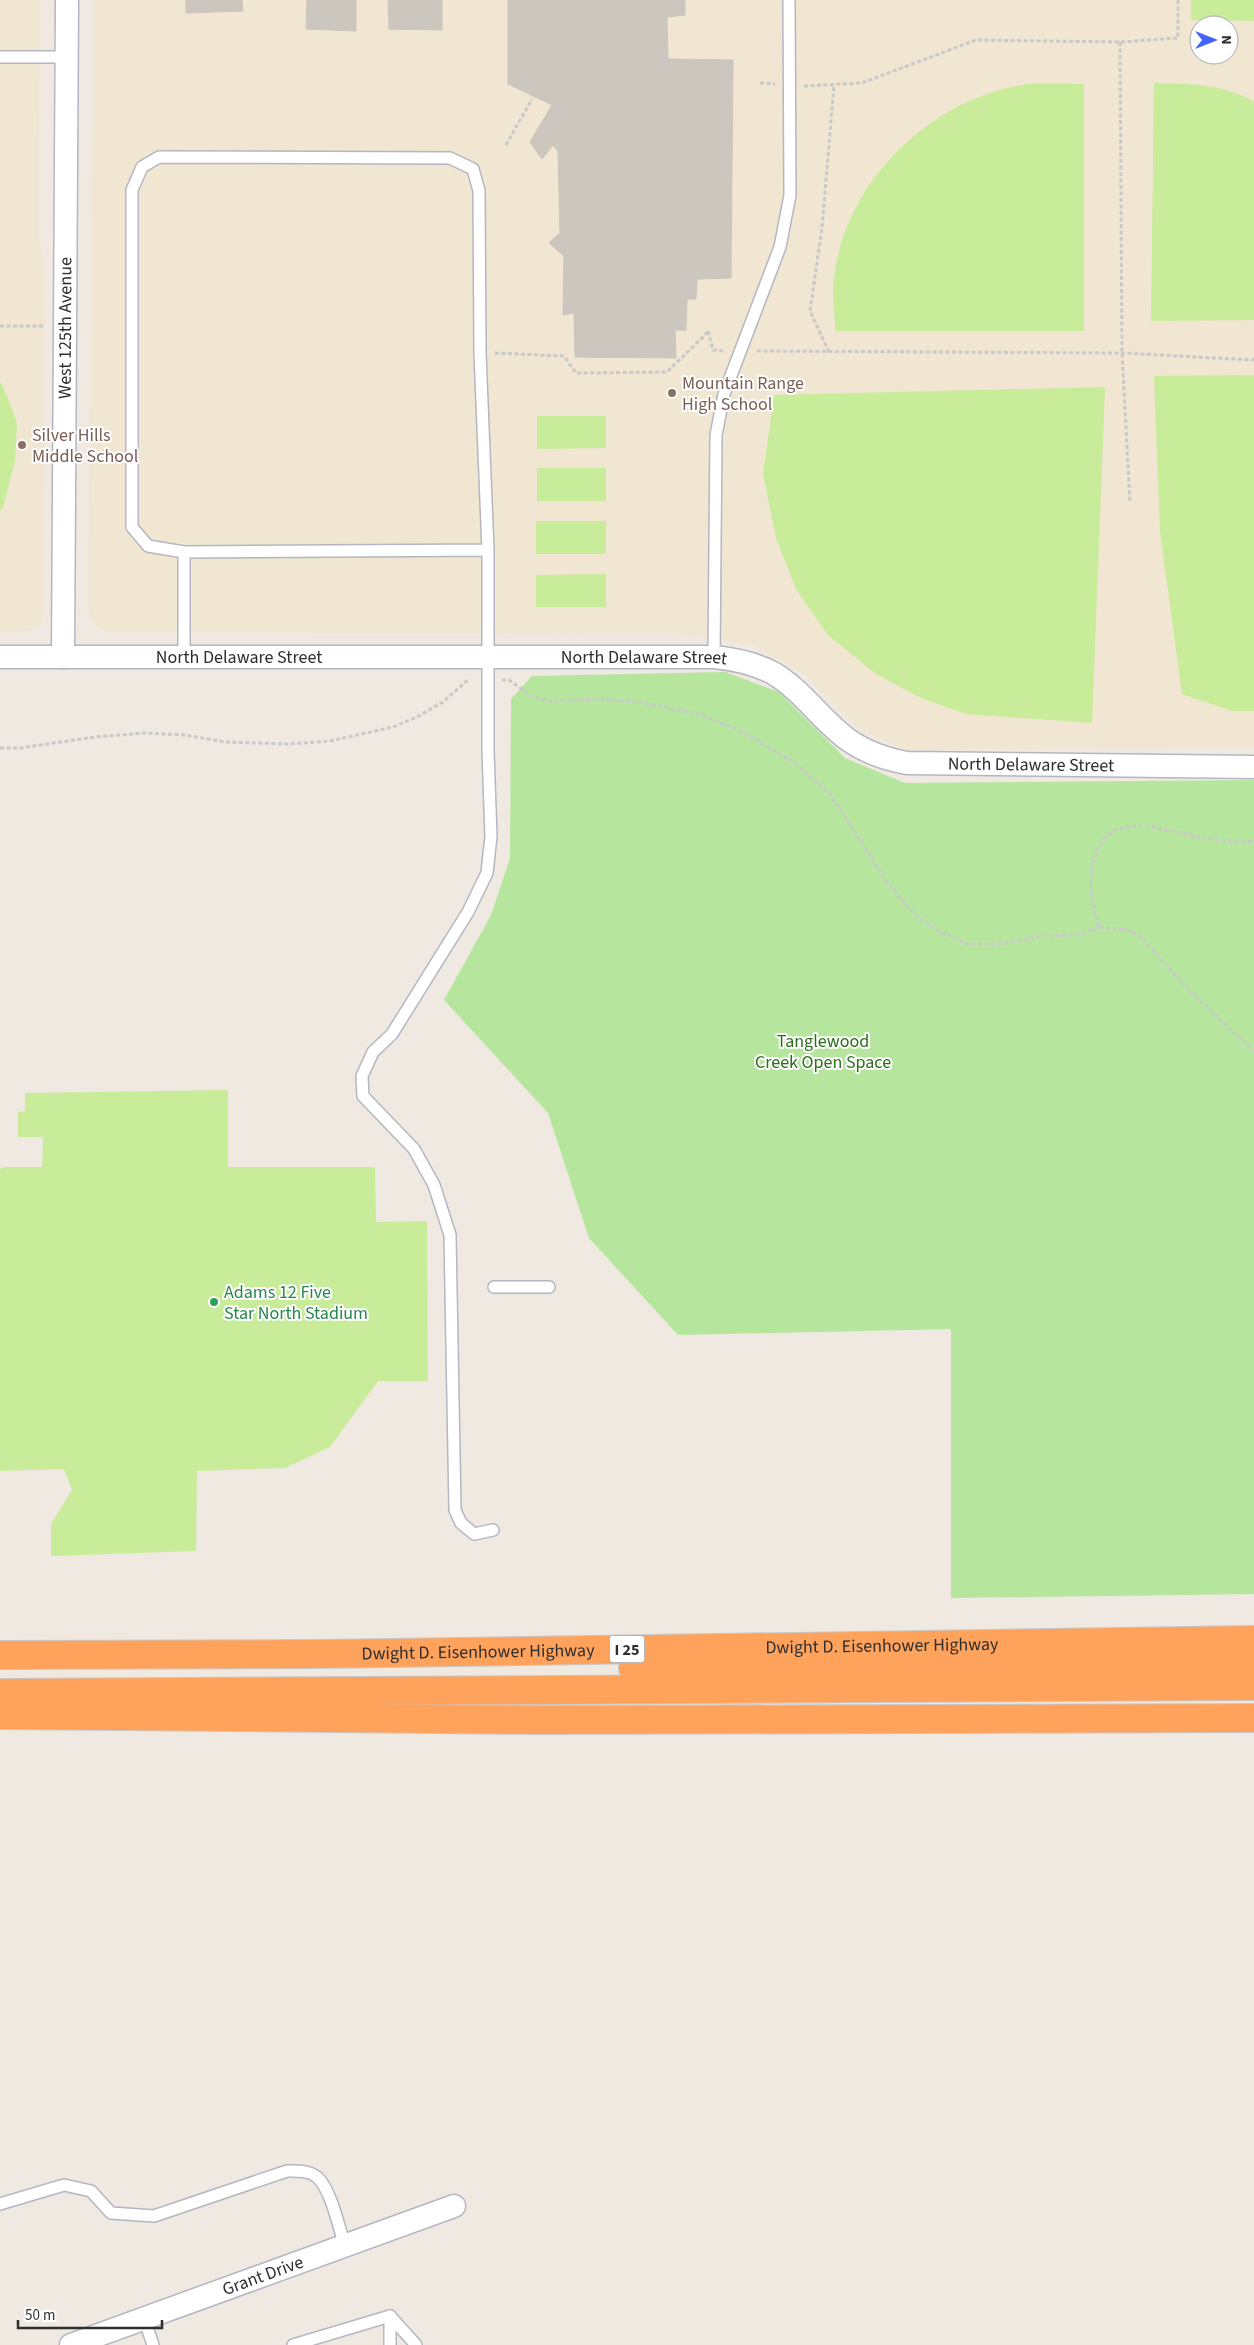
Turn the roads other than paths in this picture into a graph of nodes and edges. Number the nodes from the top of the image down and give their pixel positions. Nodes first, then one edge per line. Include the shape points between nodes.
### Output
1 (66, 0) edge
2 (789, 0) edge
3 (0, 57) edge
4 (66, 57) junction
5 (488, 550) junction
6 (184, 552) junction
7 (0, 657) edge
8 (63, 657) junction
9 (488, 657) junction
10 (714, 657) junction
11 (184, 658) junction
12 (1254, 767) edge
13 (494, 1286) dead end
14 (548, 1287) dead end
15 (493, 1530) dead end
16 (1254, 1640) edge
17 (0, 1655) edge
18 (1254, 1664) edge
19 (0, 1672) edge
20 (1254, 1686) edge
21 (0, 1693) edge
22 (0, 1715) edge
23 (1254, 1718) edge
24 (0, 2204) edge
25 (454, 2206) dead end
26 (345, 2246) junction
27 (390, 2316) junction
28 (144, 2318) junction
29 (71, 2345) edge
30 (153, 2345) edge
31 (294, 2345) edge
32 (390, 2345) edge
33 (416, 2345) edge

1 - 4 street, West 125th Avenue
2 - 10 lane via 790,194 780,247 724,394 716,435
3 - 4 lane
4 - 8 street, West 125th Avenue
5 - 6 lane
5 - 6 lane via 480,353 479,191 473,169 450,158 159,157 142,167 132,190 132,527 148,546
5 - 9 lane
6 - 11 lane
7 - 8 street, North Delaware Street
8 - 11 street, North Delaware Street
9 - 10 street, North Delaware Street
9 - 11 street, North Delaware Street
9 - 15 lane via 490,836 487,873 468,912 392,1034 373,1052 362,1076 363,1096 414,1149 434,1185 450,1235 455,1510 461,1523 474,1534
10 - 12 street, North Delaware Street via 746,662 772,673 858,746 882,757 907,763
13 - 14 lane
16 - 17 highway, Dwight D. Eisenhower Highway / I 25 via 321,1654
18 - 19 highway
20 - 21 highway
22 - 23 highway via 530,1720
24 - 26 lane via 64,2185 91,2191 110,2212 154,2216 287,2171 305,2171 325,2186
25 - 26 street, Grant Drive
26 - 28 street, Grant Drive
27 - 31 lane
27 - 32 lane
27 - 33 lane
28 - 29 street, Grant Drive
28 - 30 lane

